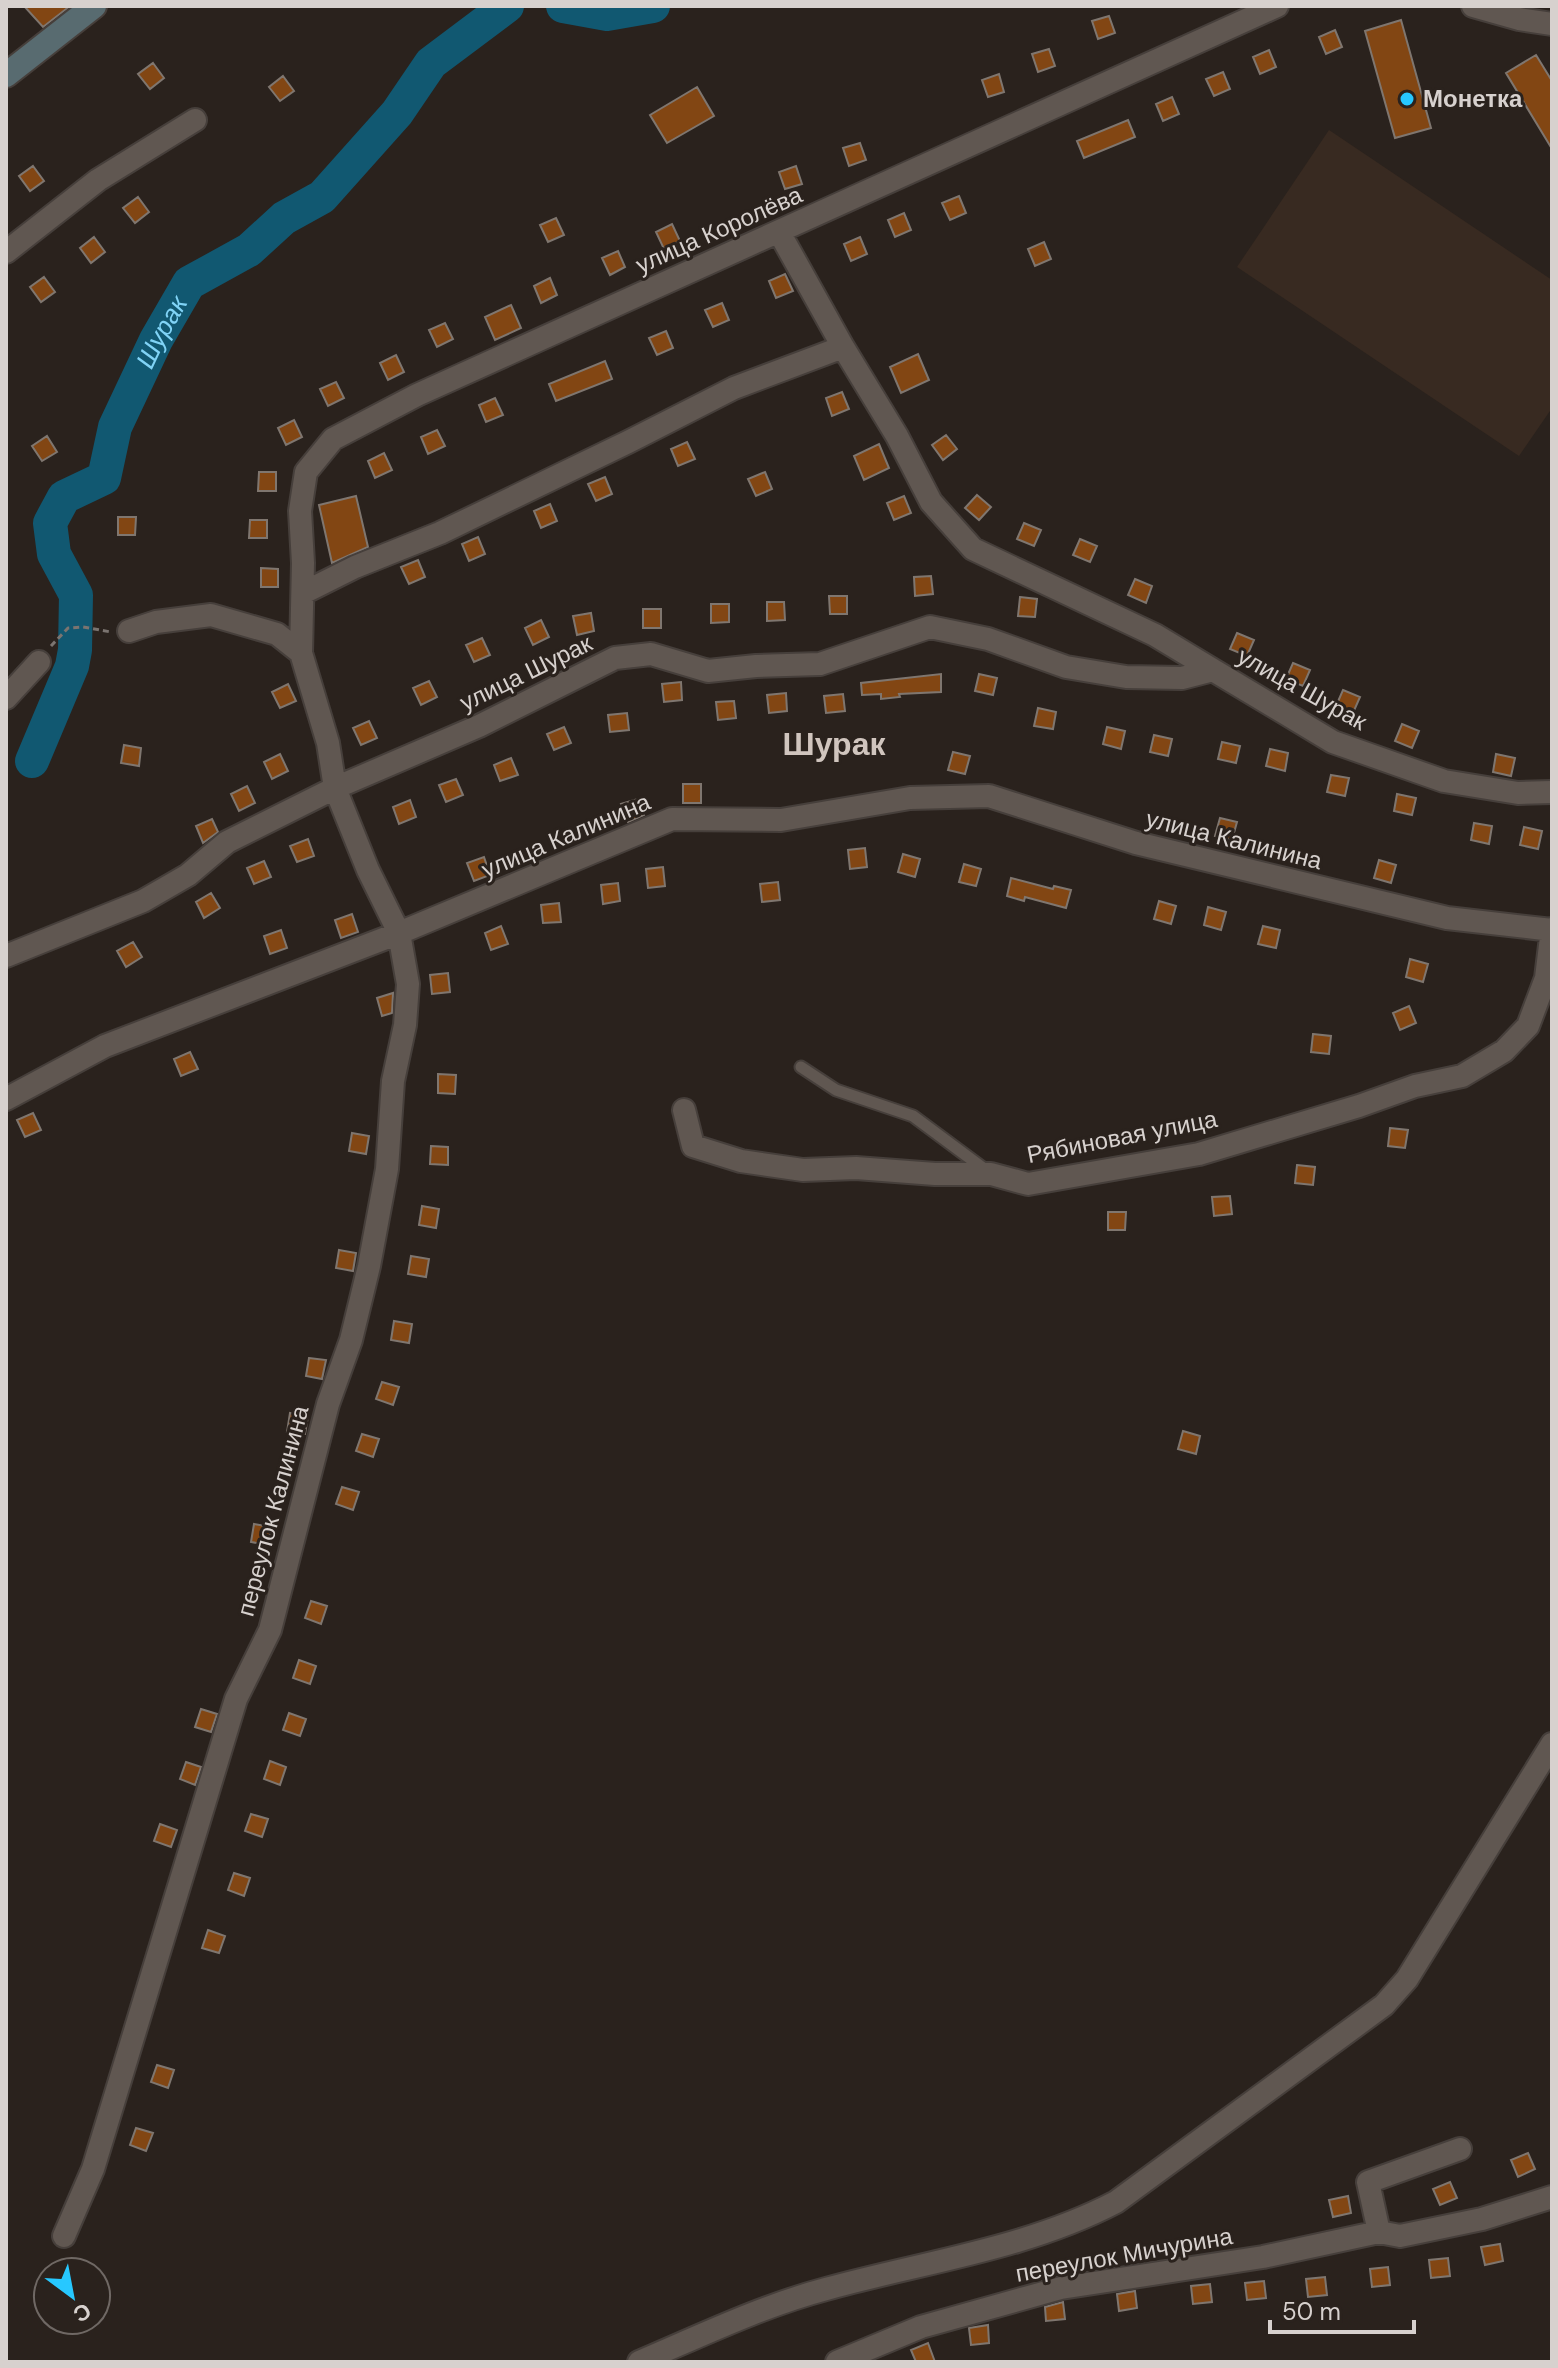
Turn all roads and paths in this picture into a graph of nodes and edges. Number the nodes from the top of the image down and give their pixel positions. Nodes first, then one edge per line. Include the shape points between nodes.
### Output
1 (94, 6) edge
2 (1277, 6) edge
3 (1473, 6) edge
4 (1552, 24) edge
5 (6, 75) edge
6 (195, 120) dead end
7 (779, 232) junction
8 (6, 252) edge
9 (843, 347) junction
10 (303, 593) junction
11 (68, 628) dead end
12 (129, 631) joint
13 (301, 653) junction
14 (39, 662) dead end
15 (1213, 670) junction
16 (6, 698) edge
17 (335, 788) junction
18 (1552, 792) edge
19 (1552, 929) edge
20 (399, 933) junction
21 (6, 956) edge
22 (801, 1067) dead end
23 (6, 1099) edge
24 (684, 1110) dead end
25 (991, 1174) junction
26 (1552, 1744) edge
27 (1460, 2149) dead end
28 (1552, 2197) edge
29 (1379, 2232) junction
30 (64, 2236) dead end
31 (639, 2362) edge
32 (837, 2362) edge

1 - 5 street
2 - 7 street, улица Королёва
3 - 4 street
6 - 8 street via 98,180
7 - 9 street, улица Шурак
7 - 10 street, улица Королёва via 417,395 333,439 306,472 300,511
9 - 10 street via 734,388 440,533
9 - 15 street, улица Шурак via 931,502 973,549 1155,635
10 - 13 street, улица Королёва
11 - 12 path
12 - 13 street via 211,615 277,634
13 - 17 street via 328,743
14 - 16 street
15 - 17 street, улица Шурак via 1182,678 1126,677 1066,667 988,639 930,627 820,664 708,671 651,654 615,658 479,726
15 - 18 street, улица Шурак via 1333,742 1444,781 1518,793
17 - 20 street, переулок Калинина
17 - 21 street, улица Шурак via 227,842 188,875 143,901
19 - 20 street, улица Калинина via 1447,918 1136,843 989,796 910,798 781,820 672,819
19 - 25 street, Рябиновая улица via 1546,978 1528,1026 1504,1051 1462,1076 1199,1154 1028,1184
20 - 23 street, улица Калинина via 105,1046
20 - 30 street, переулок Калинина via 408,984 405,1025 393,1081 387,1169 351,1340 328,1404 270,1630 236,1699 93,2169
22 - 25 lane via 836,1090 913,1116
24 - 25 street, Рябиновая улица via 693,1146 741,1161 803,1170
26 - 31 street via 1407,1979 1384,2005 1116,2202 1042,2235 822,2290
27 - 29 street via 1368,2182
28 - 29 street, переулок Мичурина via 1400,2236
29 - 32 street, переулок Мичурина via 1263,2257 1061,2288 921,2327

